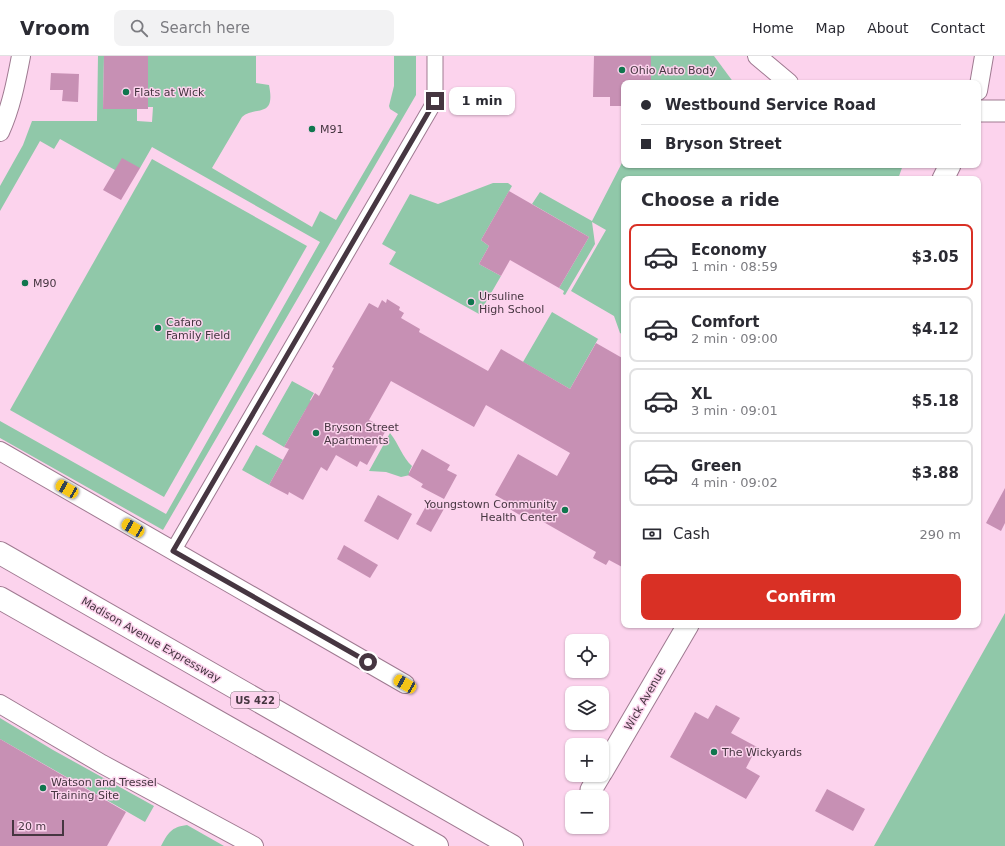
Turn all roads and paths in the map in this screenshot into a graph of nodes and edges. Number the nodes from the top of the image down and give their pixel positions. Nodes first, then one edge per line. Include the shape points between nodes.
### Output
1 (21, 56) edge
2 (435, 56) edge
3 (757, 56) edge
4 (984, 56) edge
5 (785, 80) edge
6 (980, 80) edge
7 (981, 111) edge
8 (1005, 111) edge
9 (0, 132) edge
10 (0, 451) edge
11 (173, 551) junction
12 (0, 553) edge
13 (0, 598) edge
14 (686, 628) edge
15 (405, 684) dead end
16 (0, 704) edge
17 (609, 760) edge
18 (254, 846) edge
19 (437, 846) edge
20 (512, 846) edge

1 - 9 street via 7,116
2 - 11 street via 435,101
3 - 5 street
4 - 6 street
7 - 8 main road
10 - 11 street
11 - 15 street
12 - 20 highway, Madison Avenue Expressway / US 422
13 - 19 highway
14 - 17 main road, Wick Avenue
16 - 18 street via 102,764

